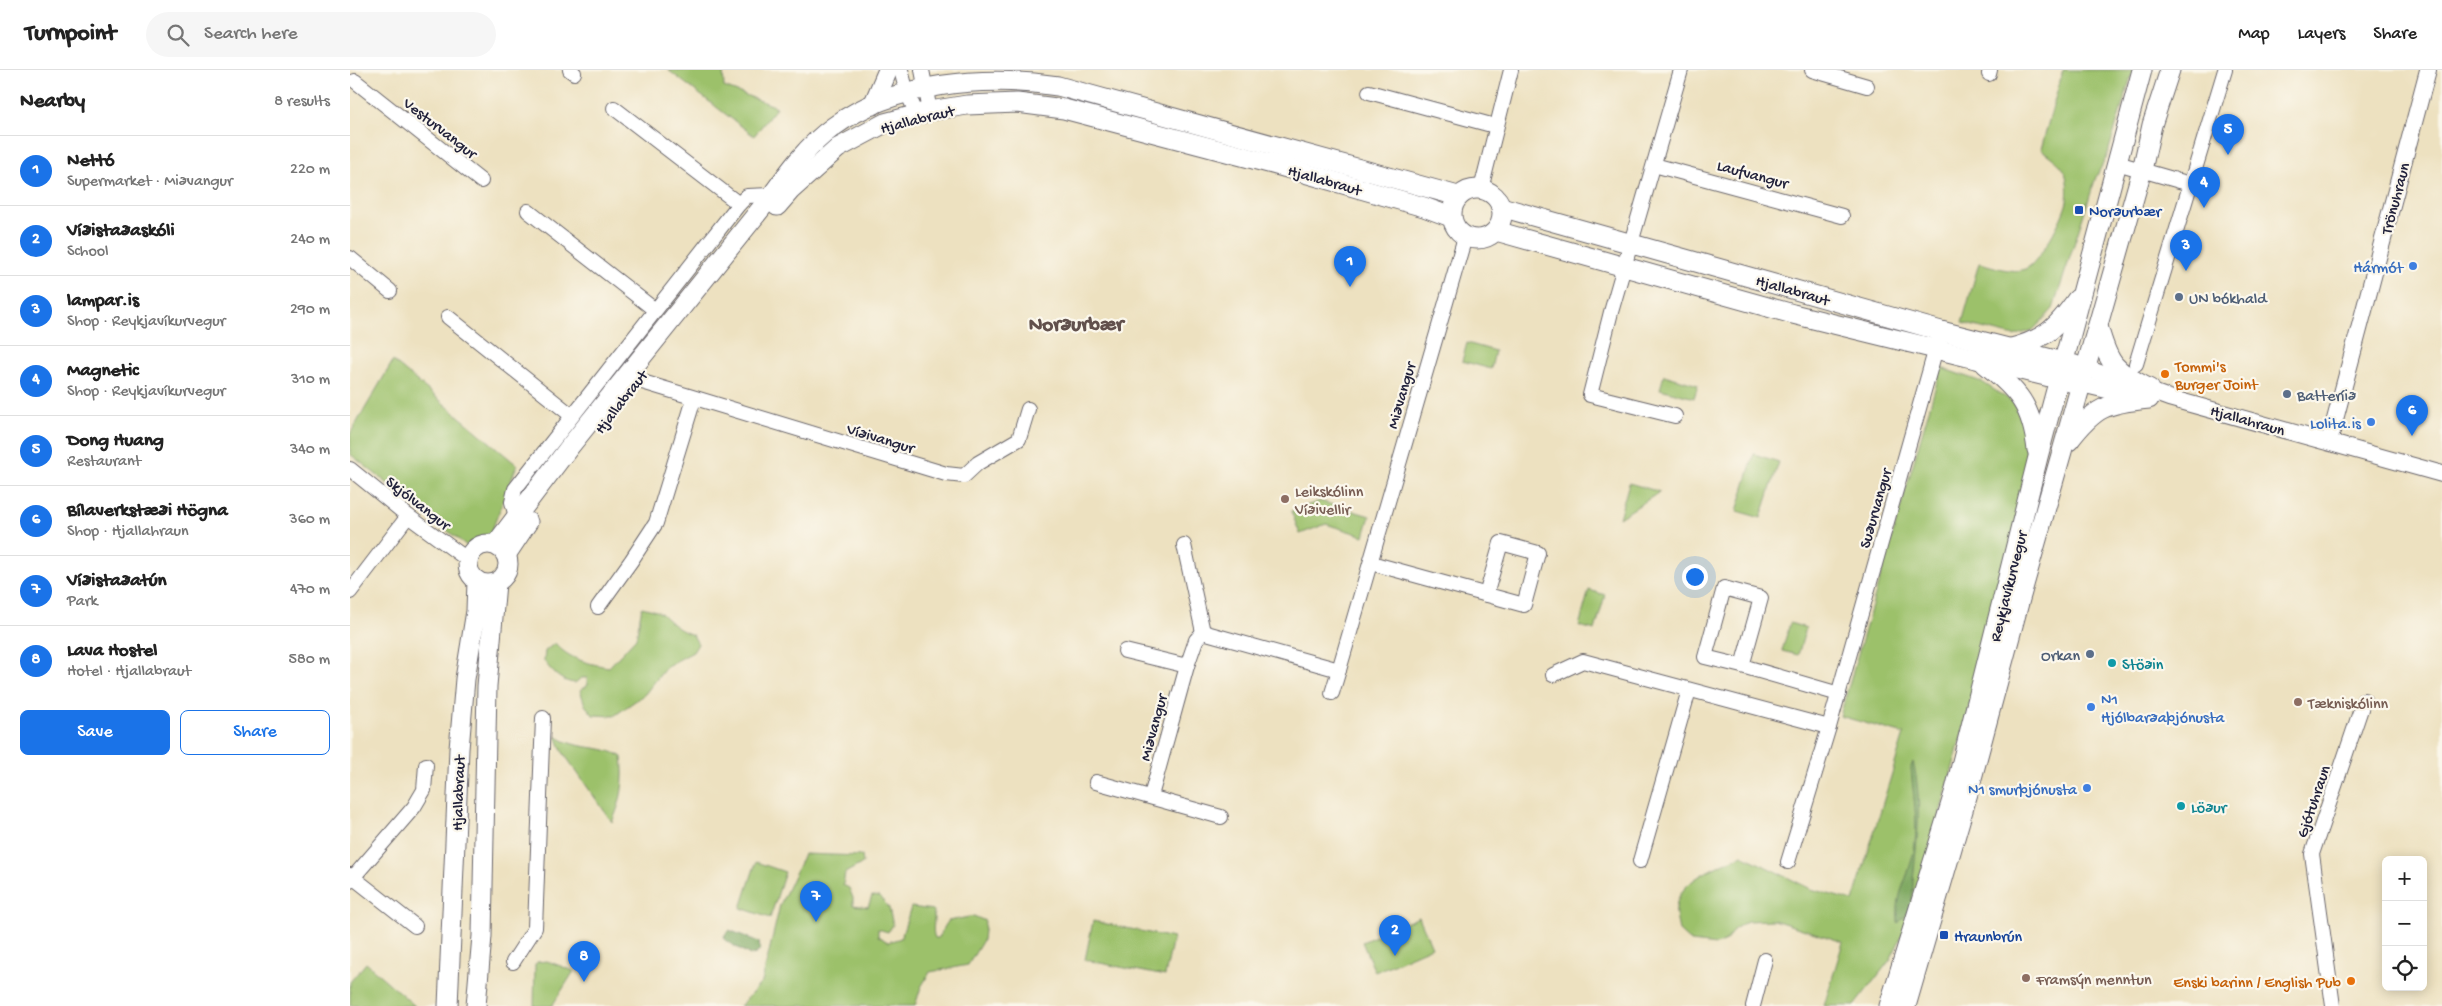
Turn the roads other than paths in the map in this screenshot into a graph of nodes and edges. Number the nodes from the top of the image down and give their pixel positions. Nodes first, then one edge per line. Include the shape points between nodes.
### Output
1 (888, 70) edge
2 (901, 70) edge
3 (922, 70) edge
4 (963, 70) edge
5 (1511, 70) edge
6 (1681, 70) edge
7 (1812, 70) edge
8 (2142, 70) edge
9 (2170, 70) edge
10 (2225, 70) edge
11 (2428, 70) edge
12 (356, 79) edge
13 (985, 82) junction
14 (1867, 86) dead end
15 (916, 91) junction
16 (1368, 92) dead end
17 (873, 104) junction
18 (614, 108) dead end
19 (924, 113) junction
20 (1495, 126) junction
21 (2117, 163) junction
22 (1654, 165) junction
23 (2142, 170) junction
24 (481, 181) dead end
25 (2190, 184) junction
26 (1481, 188) junction
27 (772, 195) junction
28 (1458, 196) junction
29 (739, 204) junction
30 (1501, 207) junction
31 (528, 211) dead end
32 (1842, 216) dead end
33 (1451, 217) junction
34 (1496, 231) junction
35 (1465, 237) junction
36 (1631, 244) junction
37 (350, 258) edge
38 (1624, 266) junction
39 (2083, 290) junction
40 (390, 291) dead end
41 (655, 310) junction
42 (448, 317) dead end
43 (2097, 325) junction
44 (1941, 331) junction
45 (2007, 349) junction
46 (1936, 350) junction
47 (1982, 361) junction
48 (2136, 364) dead end
49 (2061, 371) junction
50 (2083, 376) junction
51 (631, 379) junction
52 (2149, 394) junction
53 (694, 399) junction
54 (1028, 409) dead end
55 (572, 415) junction
56 (1675, 416) dead end
57 (2329, 442) junction
58 (2064, 448) junction
59 (2038, 457) junction
60 (350, 470) edge
61 (2442, 474) edge
62 (408, 516) junction
63 (516, 517) junction
64 (1184, 545) dead end
65 (501, 550) junction
66 (468, 560) junction
67 (1371, 563) junction
68 (477, 581) junction
69 (496, 583) junction
70 (350, 592) edge
71 (1486, 595) junction
72 (598, 607) dead end
73 (1203, 632) junction
74 (1125, 651) dead end
75 (1187, 666) junction
76 (1742, 666) junction
77 (1339, 670) junction
78 (1553, 675) dead end
79 (1689, 690) junction
80 (1332, 693) dead end
81 (1839, 694) junction
82 (2364, 700) dead end
83 (543, 718) dead end
84 (1828, 727) junction
85 (426, 764) dead end
86 (1096, 782) dead end
87 (1151, 796) junction
88 (1221, 817) dead end
89 (1640, 861) dead end
90 (1788, 862) dead end
91 (351, 878) edge
92 (415, 926) dead end
93 (1765, 960) dead end
94 (513, 962) dead end
95 (1904, 962) junction
96 (448, 1006) edge
97 (476, 1006) edge
98 (1754, 1006) edge
99 (1876, 1006) edge
100 (1889, 1006) edge
101 (1906, 1006) edge
102 (2333, 1006) edge

1 - 17 main road
2 - 15 street
3 - 15 street
4 - 13 main road
5 - 20 street
6 - 22 street
7 - 14 street
8 - 21 main road, Reykjavíkurvegur
9 - 23 main road, Reykjavíkurvegur via 2152,125
10 - 25 street
11 - 57 street, Trönuhraun
12 - 24 street, Vesturvangur
13 - 15 main road, Hjallabraut
13 - 28 main road, Hjallabraut via 1034,82 1103,97
15 - 17 main road, Hjallabraut
15 - 19 street
16 - 20 street
17 - 27 main road, Hjallabraut via 818,139 792,166
18 - 29 street
19 - 33 main road, Hjallabraut via 1016,103 1064,109 1280,166
19 - 51 main road, Hjallabraut via 885,123 838,148 790,191
20 - 26 street
21 - 23 street
21 - 39 main road, Reykjavíkurvegur
22 - 32 street, Laufvangur
22 - 36 street
23 - 25 street
23 - 43 main road, Reykjavíkurvegur
25 - 48 street
26 - 28 main road via 1473,188
26 - 30 main road via 1492,193
27 - 29 street via 747,196
27 - 51 main road, Hjallabraut
28 - 33 main road
29 - 41 street, Hjallabraut
30 - 34 main road via 1501,222
30 - 36 main road, Hjallabraut
31 - 41 street
33 - 35 main road
34 - 35 main road via 1476,240
34 - 38 main road, Hjallabraut
35 - 67 street, Miðvangur
36 - 38 street
36 - 44 main road, Hjallabraut
37 - 40 street
38 - 46 main road, Hjallabraut
38 - 56 street via 1590,395
39 - 45 main road via 2054,328 2035,341
39 - 49 main road, Reykjavíkurvegur
41 - 55 street, Hjallabraut
42 - 55 street, Hjallabraut
43 - 50 main road, Reykjavíkurvegur
43 - 52 main road via 2107,356 2116,369
44 - 45 main road, Hjallabraut
44 - 46 street, Suðurvangur
45 - 49 main road, Hjallabraut
46 - 47 main road, Hjallabraut
46 - 81 street, Suðurvangur
47 - 49 main road, Hjallabraut
47 - 59 main road via 2019,395 2033,426
49 - 50 main road, Hjallabraut
49 - 59 main road, Reykjavíkurvegur
50 - 52 street, Hjallahraun
50 - 58 main road, Reykjavíkurvegur
51 - 53 street, Víðivangur
51 - 63 main road, Hjallabraut
51 - 65 main road, Hjallabraut via 519,534
52 - 57 street, Hjallahraun
52 - 58 main road via 2094,412
53 - 54 street, Víðivangur via 946,474 964,476 978,463 1019,439
53 - 72 street via 656,523
55 - 63 street, Hjallabraut via 515,489 512,502
57 - 61 street, Hjallahraun
58 - 101 main road, Reykjavíkurvegur
59 - 95 main road, Reykjavíkurvegur via 1957,781
60 - 62 street, Skjólvangur
62 - 66 street, Skjólvangur
62 - 70 street
63 - 65 main road, Hjallabraut
64 - 73 street
65 - 66 main road via 481,544
65 - 69 main road via 508,568
66 - 68 main road via 468,570
67 - 71 street
67 - 77 street, Miðvangur
68 - 69 main road
68 - 96 main road, Hjallabraut via 459,749
69 - 97 main road, Hjallabraut via 487,686 482,936
71 - 71 street via 1501,543 1538,553 1524,605
73 - 75 street, Miðvangur via 1196,640
73 - 77 street
74 - 75 street
75 - 87 street, Miðvangur
76 - 76 street via 1761,598 1724,588 1704,657
76 - 81 street
77 - 80 street, Miðvangur
78 - 79 street via 1583,661
79 - 84 street
79 - 89 street
81 - 84 street, Suðurvangur
82 - 102 street, Gjótuhraun via 2312,854
83 - 94 street via 535,928
84 - 90 street, Suðurvangur
85 - 91 street via 424,790 414,806
86 - 87 street
87 - 88 street
91 - 92 street
93 - 98 street
95 - 99 main road
95 - 100 main road, Reykjavíkurvegur

